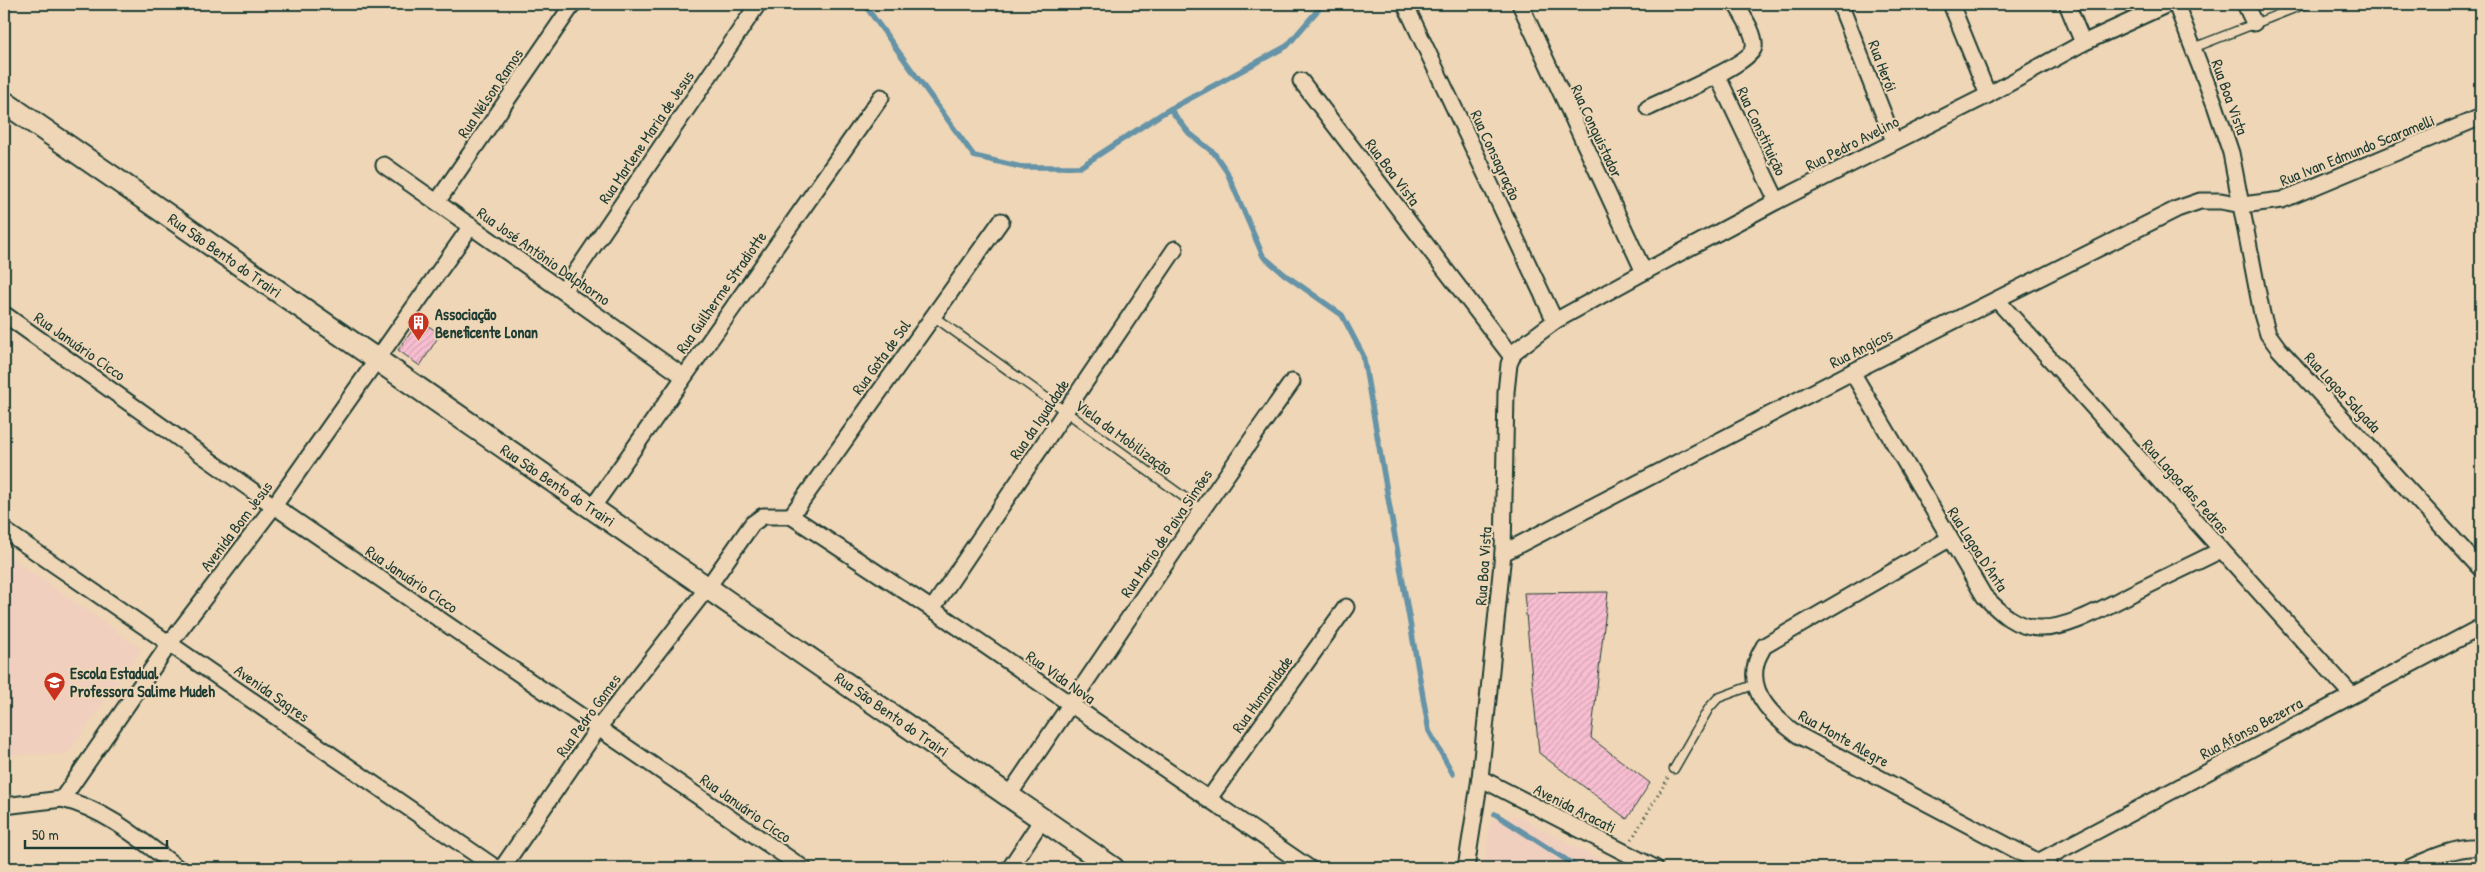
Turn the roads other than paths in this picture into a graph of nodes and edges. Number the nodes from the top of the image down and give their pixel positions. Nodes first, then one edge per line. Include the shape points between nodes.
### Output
1 (573, 4) edge
2 (758, 4) edge
3 (1405, 4) edge
4 (1520, 4) edge
5 (1736, 4) edge
6 (1840, 4) edge
7 (1951, 4) edge
8 (2067, 4) edge
9 (2168, 4) edge
10 (2176, 4) edge
11 (2245, 4) edge
12 (2305, 4) edge
13 (2254, 23) junction
14 (2083, 43) junction
15 (2193, 48) junction
16 (1717, 75) junction
17 (1301, 81) dead end
18 (1988, 95) junction
19 (881, 97) dead end
20 (4, 102) edge
21 (1648, 108) dead end
22 (2481, 117) edge
23 (1894, 141) junction
24 (384, 165) dead end
25 (1776, 201) junction
26 (437, 202) junction
27 (2242, 205) junction
28 (1001, 221) dead end
29 (471, 226) junction
30 (1176, 249) dead end
31 (1644, 272) junction
32 (563, 291) junction
33 (1997, 300) junction
34 (4, 314) edge
35 (933, 316) junction
36 (1555, 321) junction
37 (1512, 357) junction
38 (376, 360) junction
39 (1852, 372) junction
40 (683, 376) junction
41 (1292, 382) dead end
42 (1065, 411) junction
43 (274, 506) junction
44 (592, 508) junction
45 (1202, 510) junction
46 (791, 516) junction
47 (4, 530) edge
48 (1949, 539) junction
49 (2221, 550) junction
50 (1503, 553) junction
51 (2481, 569) edge
52 (708, 587) junction
53 (1346, 607) dead end
54 (932, 609) junction
55 (2481, 626) edge
56 (170, 644) junction
57 (1756, 684) junction
58 (2351, 694) junction
59 (1070, 705) junction
60 (599, 728) junction
61 (1674, 769) road end
62 (1480, 778) junction
63 (1009, 795) junction
64 (62, 799) junction
65 (1208, 800) junction
66 (4, 806) edge
67 (1043, 818) junction
68 (2481, 848) edge
69 (2044, 865) edge
70 (178, 868) edge
71 (496, 868) edge
72 (502, 868) edge
73 (803, 868) edge
74 (1010, 868) edge
75 (1113, 868) edge
76 (1310, 868) edge
77 (1466, 868) edge
78 (1655, 868) edge
79 (2409, 868) edge

1 - 26 street, Rua Nélson Ramos
2 - 32 street, Rua Marlene Maria de Jesus
3 - 36 street, Rua Consagração
4 - 31 street, Rua Conquistador
5 - 16 street via 1754,47 1746,59
6 - 23 street, Rua Herói
7 - 18 street
8 - 14 street
9 - 14 street, Rua Pedro Avelino
10 - 15 street, Rua Boa Vista
11 - 13 street
12 - 13 lane
13 - 15 lane
14 - 18 street, Rua Pedro Avelino
15 - 27 street, Rua Boa Vista via 2231,153
16 - 21 street
16 - 25 street, Rua Constituição
17 - 37 street, Rua Boa Vista
18 - 23 street, Rua Pedro Avelino
19 - 40 street, Rua Guilherme Stradiotte
20 - 38 street, Rua São Bento do Trairi
22 - 27 street, Rua Ivan Edmundo Scaramelli via 2282,200
23 - 25 street, Rua Pedro Avelino
24 - 26 street, Rua José Antônio Dalphorno
25 - 31 street, Rua Pedro Avelino
26 - 29 street, Rua José Antônio Dalphorno
27 - 33 street, Rua Angicos via 2200,202 2177,209
27 - 51 street, Rua Lagoa Salgada via 2268,334
28 - 35 street, Rua Gota de Sol
29 - 32 street, Rua José Antônio Dalphorno
29 - 38 street, Avenida Bom Jesus
30 - 42 street, Rua da Igualdade
31 - 36 street, Rua Pedro Avelino
32 - 40 street, Rua José Antônio Dalphorno
33 - 39 street, Rua Angicos
33 - 49 street, Rua Lagoa das Pedras
34 - 43 street, Rua Januário Cicco
35 - 42 lane, Viela da Mobilização
35 - 46 street, Rua Gota de Sol
36 - 37 street via 1514,352
37 - 50 street, Rua Boa Vista via 1506,392
38 - 43 street, Avenida Bom Jesus
38 - 44 street, Rua São Bento do Trairi
39 - 48 street, Rua Lagoa D'Anta
39 - 50 street, Rua Angicos
40 - 44 street, Rua Guilherme Stradiotte
41 - 45 street, Rua Mario de Paiva Simões
42 - 45 lane, Viela da Mobilização
42 - 54 street, Rua da Igualdade
43 - 56 street, Avenida Bom Jesus
43 - 60 street, Rua Januário Cicco
44 - 52 street, Rua São Bento do Trairi
45 - 59 street, Rua Mario de Paiva Simões
46 - 52 street, Rua Pedro Gomes via 757,519
46 - 54 street, Rua Vida Nova
47 - 56 street, Avenida Sagres
48 - 49 street, Rua Lagoa D'Anta via 1984,596 2003,615 2020,624 2038,628 2086,616
48 - 57 street, Rua Monte Alegre via 1764,646 1756,665
49 - 58 street, Rua Lagoa das Pedras
50 - 62 street, Rua Boa Vista
52 - 60 street, Rua Pedro Gomes
52 - 63 street, Rua São Bento do Trairi
53 - 65 street, Rua Humanidade
54 - 59 street, Rua Vida Nova
55 - 58 street, Rua Afonso Bezerra
56 - 64 street, Avenida Bom Jesus
56 - 71 street, Avenida Sagres
57 - 61 lane via 1718,698
57 - 69 street, Rua Monte Alegre via 1765,705 1777,720 1798,735
58 - 69 street, Rua Afonso Bezerra
59 - 63 street, Rua Mario de Paiva Simões
59 - 65 street, Rua Vida Nova
60 - 72 street, Rua Pedro Gomes
60 - 73 street, Rua Januário Cicco
62 - 77 street
62 - 78 street, Avenida Aracati
63 - 67 street, Rua São Bento do Trairi
64 - 66 street
64 - 70 street via 100,813
65 - 76 street, Rua Vida Nova
67 - 74 street
67 - 75 street, Rua São Bento do Trairi
68 - 79 street via 2434,856

